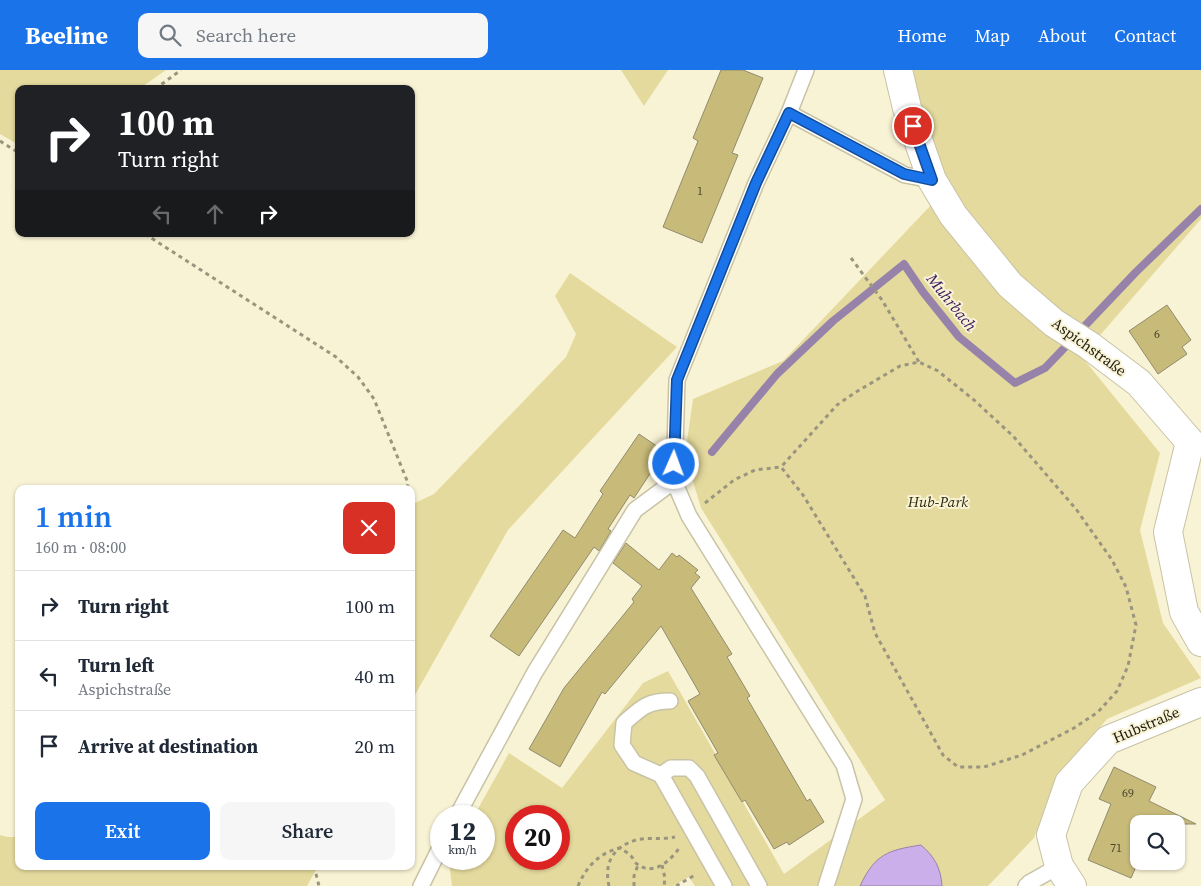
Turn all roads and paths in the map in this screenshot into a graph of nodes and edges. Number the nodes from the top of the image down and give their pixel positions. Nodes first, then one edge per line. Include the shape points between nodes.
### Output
1 (181, 70) edge
2 (806, 70) edge
3 (898, 70) edge
4 (160, 85) edge
5 (789, 113) junction
6 (0, 141) edge
7 (15, 150) edge
8 (932, 180) junction
9 (149, 237) edge
10 (851, 258) dead end
11 (919, 362) junction
12 (1195, 440) edge
13 (781, 466) junction
14 (674, 481) junction
15 (408, 485) edge
16 (689, 516) junction
17 (1201, 642) edge
18 (670, 701) dead end
19 (1201, 702) edge
20 (661, 775) junction
21 (463, 805) edge
22 (688, 832) junction
23 (620, 848) junction
24 (638, 865) junction
25 (662, 866) junction
26 (430, 868) edge
27 (315, 870) edge
28 (1066, 876) edge
29 (319, 886) edge
30 (421, 886) edge
31 (578, 886) edge
32 (609, 886) edge
33 (634, 886) edge
34 (664, 886) edge
35 (724, 886) edge
36 (759, 886) edge
37 (826, 886) edge
38 (1026, 886) edge

1 - 4 path
2 - 5 lane
3 - 8 street, Aspichstraße via 907,108
5 - 8 lane via 904,174
5 - 14 lane via 756,183 677,380
6 - 7 path
8 - 12 street, Aspichstraße via 953,216 1010,285 1054,323 1139,383
9 - 15 path via 336,357 358,377 374,399
10 - 11 path via 882,300
11 - 13 path via 900,366 837,406
11 - 13 path via 938,371 1013,436 1076,509 1123,580 1136,625 1128,666 1117,691 1098,712 1022,755 984,767 958,767 943,755 875,634 865,596 803,495
12 - 17 street, Aspichstraße via 1168,532 1184,612
13 - 16 path via 755,470 734,480
14 - 16 lane
14 - 21 lane via 635,510 535,672
16 - 37 lane via 844,764 854,799
18 - 20 lane via 655,701 624,723 622,745 634,763
19 - 28 street, Hubstraße via 1108,740 1068,783 1050,835
20 - 22 lane
20 - 36 lane via 671,768 689,768 697,776
22 - 23 path via 668,838 636,840
22 - 25 path via 681,846
22 - 35 lane
23 - 24 path
23 - 31 path via 597,859 584,872
23 - 32 path via 606,872
24 - 25 path via 651,869
24 - 33 path
25 - 34 path
26 - 30 lane
27 - 29 path
28 - 38 lane via 1029,882

